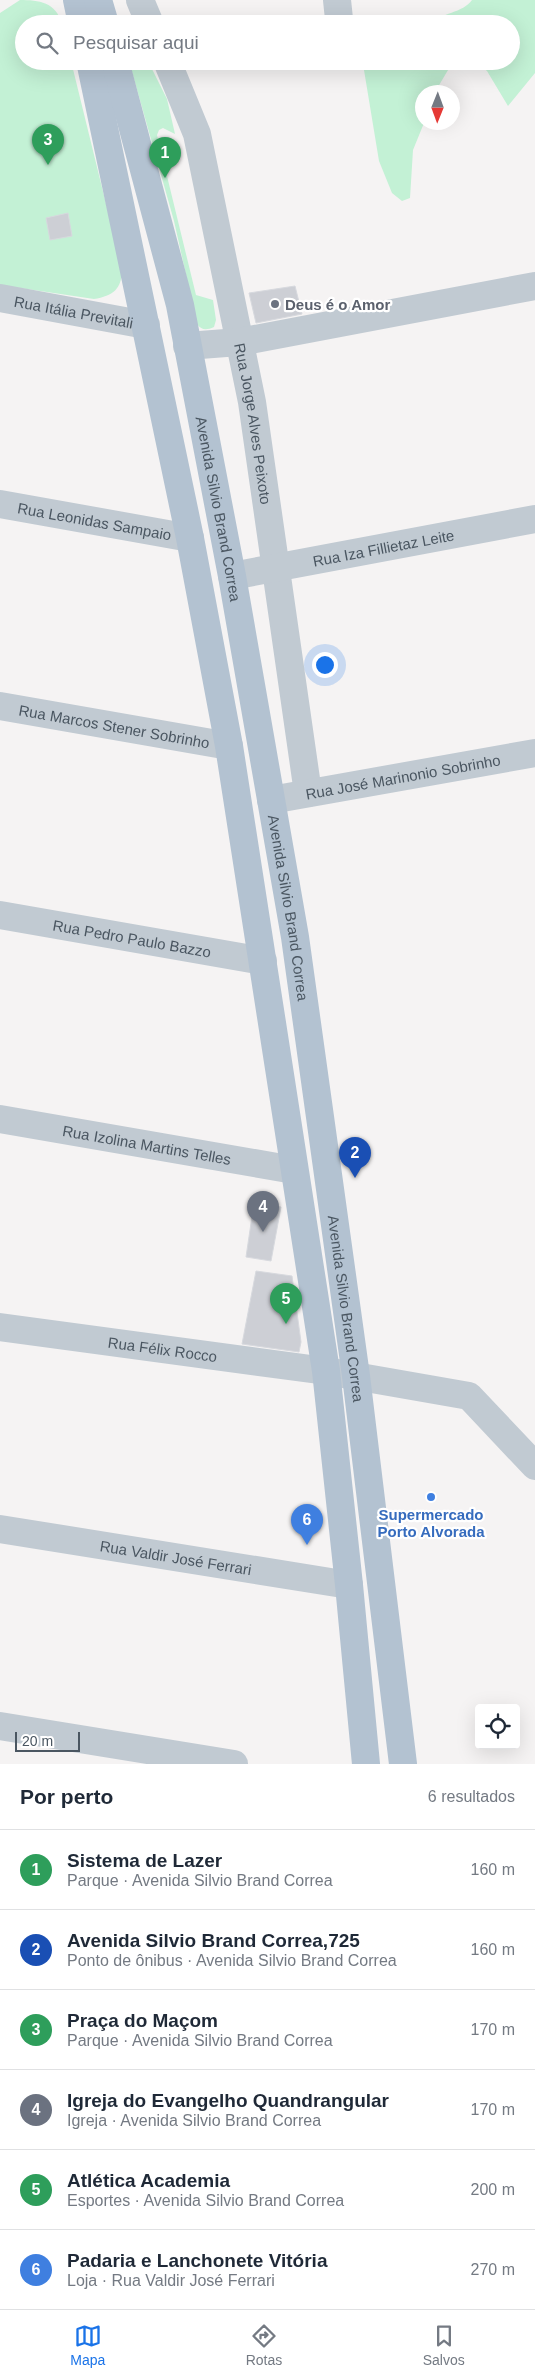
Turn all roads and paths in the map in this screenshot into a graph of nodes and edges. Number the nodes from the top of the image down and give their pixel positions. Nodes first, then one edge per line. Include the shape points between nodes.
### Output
1 (77, 0) edge
2 (98, 0) edge
3 (140, 0) edge
4 (80, 15) edge
5 (102, 15) edge
6 (146, 15) edge
7 (92, 70) edge
8 (117, 70) edge
9 (170, 70) edge
10 (535, 286) edge
11 (0, 298) edge
12 (146, 325) junction
13 (239, 342) junction
14 (187, 346) junction
15 (0, 504) edge
16 (535, 519) edge
17 (190, 538) junction
18 (277, 568) junction
19 (232, 576) junction
20 (0, 706) edge
21 (229, 746) junction
22 (535, 753) edge
23 (308, 793) junction
24 (271, 800) junction
25 (0, 914) edge
26 (263, 960) junction
27 (0, 1119) edge
28 (294, 1170) junction
29 (0, 1327) edge
30 (326, 1371) junction
31 (356, 1376) junction
32 (535, 1466) edge
33 (0, 1529) edge
34 (350, 1585) junction
35 (0, 1726) edge
36 (234, 1764) edge
37 (366, 1764) edge
38 (403, 1764) edge

1 - 4 main road
2 - 5 main road
3 - 6 street
7 - 12 main road, Avenida Silvio Brand Correa
8 - 14 main road, Avenida Silvio Brand Correa via 180,305
9 - 13 street, Rua Jorge Alves Peixoto via 197,134
10 - 13 street
11 - 12 street, Rua Itália Previtali
12 - 17 main road, Avenida Silvio Brand Correa
13 - 14 street
13 - 18 street, Rua Jorge Alves Peixoto via 252,402
14 - 19 main road, Avenida Silvio Brand Correa
15 - 17 street, Rua Leonidas Sampaio
16 - 18 street, Rua Iza Fillietaz Leite
17 - 21 main road, Avenida Silvio Brand Correa
18 - 19 street, Rua Iza Fillietaz Leite
18 - 23 street, Rua Jorge Alves Peixoto
19 - 24 main road, Avenida Silvio Brand Correa
20 - 21 street, Rua Marcos Stener Sobrinho
21 - 26 main road, Avenida Silvio Brand Correa
22 - 23 street, Rua José Marinonio Sobrinho
23 - 24 street, Rua José Marinonio Sobrinho
24 - 31 main road, Avenida Silvio Brand Correa via 296,947
25 - 26 street, Rua Pedro Paulo Bazzo
26 - 28 main road, Avenida Silvio Brand Correa
27 - 28 street, Rua Izolina Martins Telles
28 - 30 main road, Avenida Silvio Brand Correa
29 - 30 street, Rua Félix Rocco
30 - 31 street, Rua Félix Rocco
30 - 34 main road, Avenida Silvio Brand Correa
31 - 32 street, Rua Félix Rocco via 469,1396
31 - 38 main road, Avenida Silvio Brand Correa
33 - 34 street, Rua Valdir José Ferrari
34 - 37 main road, Avenida Silvio Brand Correa
35 - 36 street

